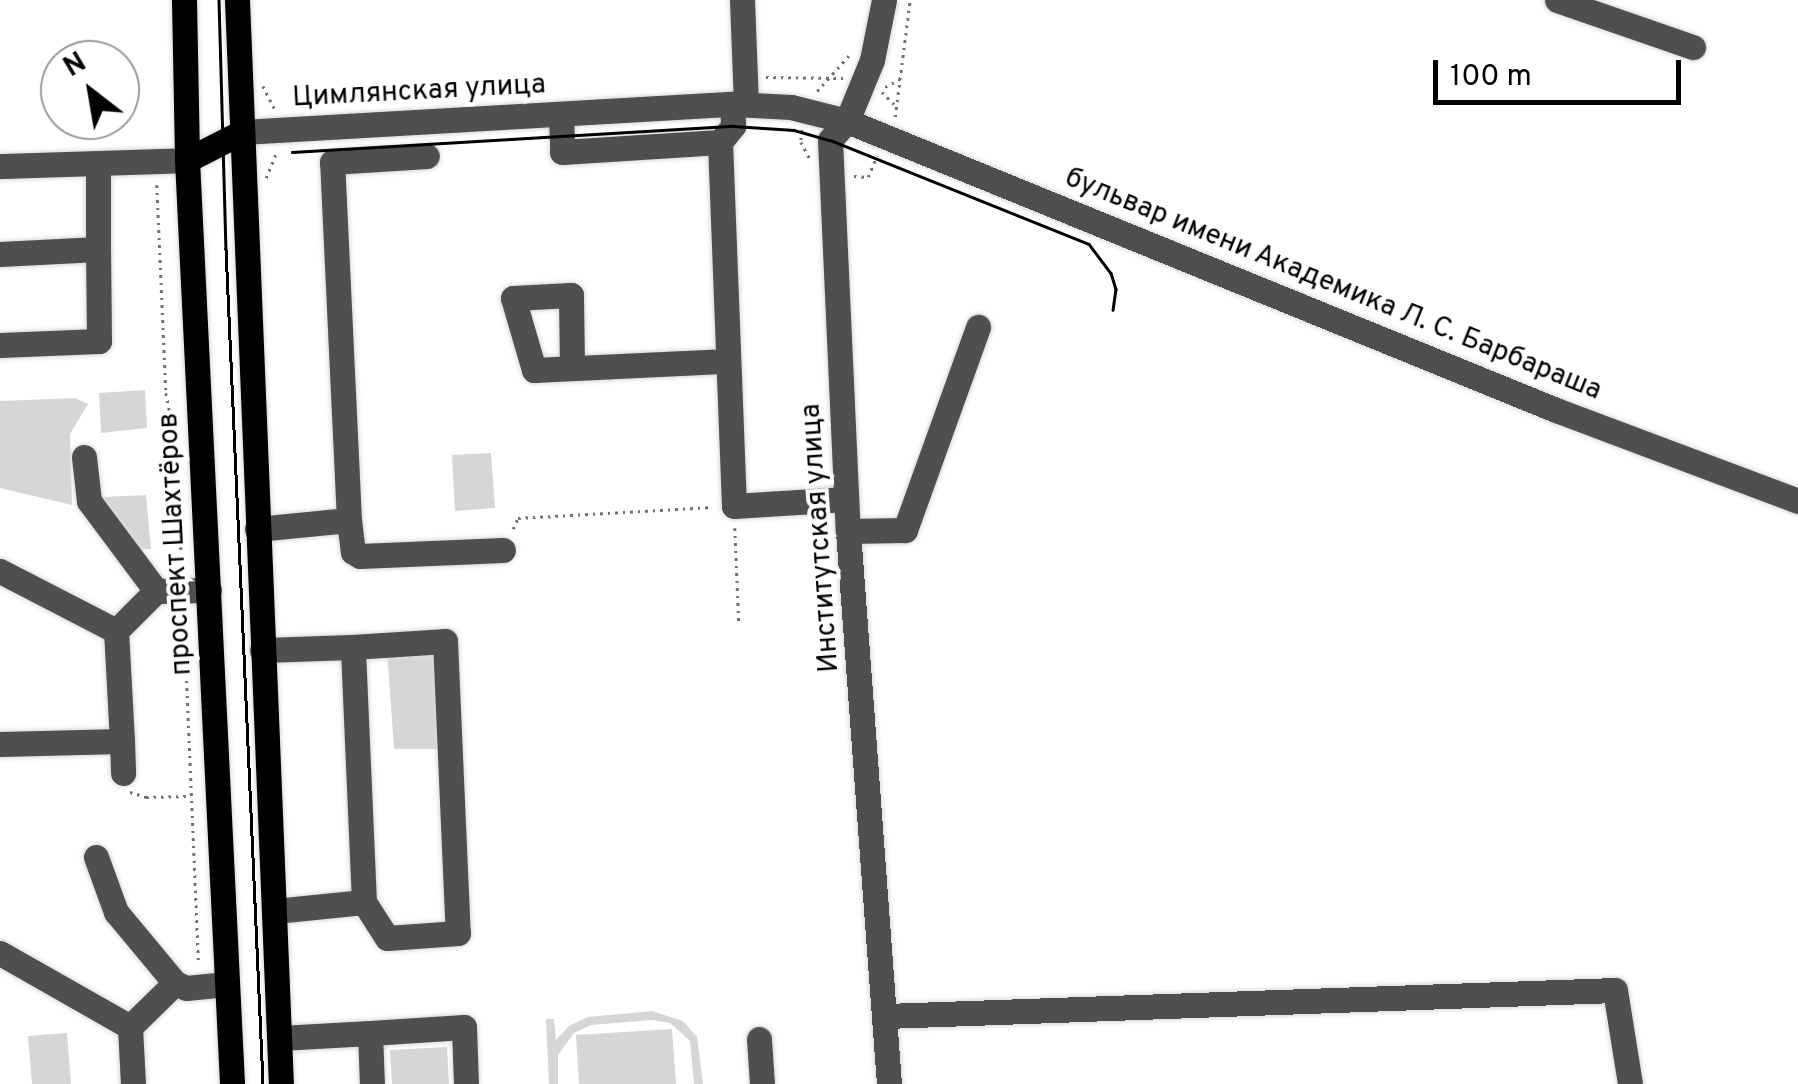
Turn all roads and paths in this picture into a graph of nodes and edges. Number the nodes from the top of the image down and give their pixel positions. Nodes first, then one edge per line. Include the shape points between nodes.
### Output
1 (184, 0) edge
2 (236, 0) edge
3 (742, 0) edge
4 (884, 0) edge
5 (1557, 0) edge
6 (1694, 47) dead end
7 (745, 77) junction
8 (902, 78) dead end
9 (863, 82) junction
10 (739, 104) junction
11 (898, 108) dead end
12 (561, 114) junction
13 (847, 120) junction
14 (242, 132) junction
15 (720, 142) junction
16 (427, 156) dead end
17 (186, 160) junction
18 (0, 166) edge
19 (98, 166) junction
20 (98, 249) junction
21 (0, 254) edge
22 (978, 327) dead end
23 (0, 345) edge
24 (728, 361) junction
25 (572, 368) dead end
26 (84, 457) dead end
27 (846, 499) junction
28 (1798, 501) edge
29 (734, 506) junction
30 (349, 520) junction
31 (257, 529) junction
32 (848, 531) junction
33 (503, 550) joint
34 (0, 571) edge
35 (209, 590) junction
36 (156, 591) junction
37 (739, 622) dead end
38 (116, 630) junction
39 (353, 647) junction
40 (262, 650) junction
41 (122, 741) junction
42 (0, 744) edge
43 (123, 773) joint
44 (190, 796) dead end
45 (96, 857) dead end
46 (364, 902) junction
47 (274, 912) junction
48 (0, 953) edge
49 (175, 984) junction
50 (227, 984) junction
51 (886, 1016) junction
52 (130, 1027) junction
53 (370, 1033) junction
54 (280, 1038) junction
55 (759, 1039) dead end
56 (133, 1084) edge
57 (232, 1084) edge
58 (282, 1084) edge
59 (372, 1084) edge
60 (466, 1084) edge
61 (762, 1084) edge
62 (890, 1084) edge
63 (1630, 1084) edge

1 - 17 main road, проспект Шахтёров
2 - 14 main road
3 - 7 street
4 - 9 street, Институтская улица
5 - 6 street
7 - 9 path
7 - 10 street
8 - 11 path via 880,90
9 - 13 street, Институтская улица
10 - 12 street, Цимлянская улица
10 - 13 street, Цимлянская улица
10 - 15 street
12 - 14 street, Цимлянская улица
12 - 15 street via 562,152
13 - 27 street, Институтская улица via 830,140
13 - 28 street, бульвар имени Академика Л. С. Барбараша via 1556,410
14 - 17 main road, Цимлянская улица
14 - 31 main road
15 - 24 street
16 - 30 street via 332,162
17 - 19 street, Цимлянская улица
17 - 35 main road, проспект Шахтёров
18 - 19 street, Цимлянская улица
19 - 20 street
20 - 21 street
20 - 23 street via 99,341
22 - 32 street via 906,530
24 - 25 street
24 - 29 street
26 - 36 street via 89,501
27 - 29 street
27 - 32 street, Институтская улица
29 - 33 path via 518,518
29 - 37 path
30 - 31 street
30 - 33 street via 353,552 360,556
31 - 40 main road
32 - 51 street, Институтская улица
34 - 38 street
35 - 36 street
35 - 50 main road, проспект Шахтёров
36 - 38 street
38 - 41 street
39 - 40 street
39 - 46 street
39 - 46 street via 445,642 458,933 387,938
40 - 47 main road
41 - 42 street
41 - 43 street
43 - 44 path via 130,773 130,794
45 - 49 street via 116,912
46 - 47 street
47 - 54 main road
48 - 52 street
49 - 50 street
49 - 52 street
50 - 57 main road, проспект Шахтёров
51 - 62 street, Институтская улица
51 - 63 street via 1615,990
52 - 56 street
53 - 54 street
53 - 59 street
53 - 60 street via 464,1026
54 - 58 main road
55 - 61 street

